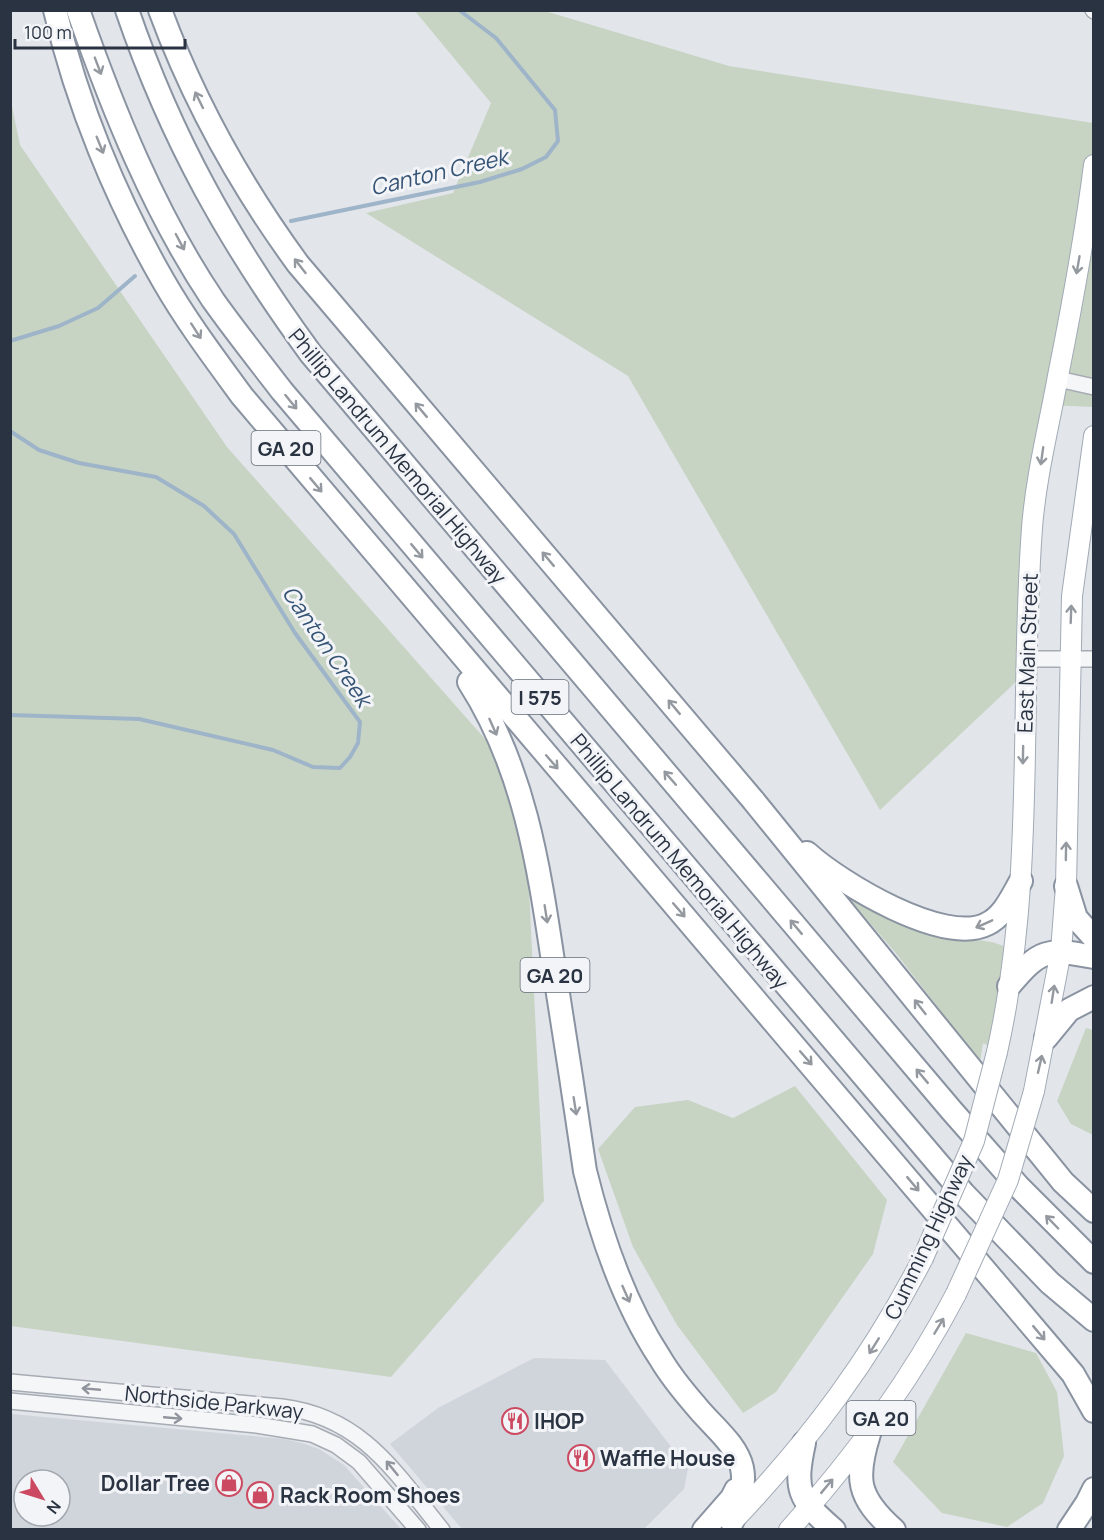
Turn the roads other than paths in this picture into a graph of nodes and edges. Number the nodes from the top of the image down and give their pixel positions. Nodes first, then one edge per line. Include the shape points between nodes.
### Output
1 (55, 10) edge
2 (78, 10) edge
3 (127, 10) edge
4 (160, 10) edge
5 (1094, 165) edge
6 (1091, 212) edge
7 (1058, 378) junction
8 (1094, 387) edge
9 (1094, 436) edge
10 (418, 606) junction
11 (1070, 657) junction
12 (1026, 659) junction
13 (1094, 659) edge
14 (753, 800) junction
15 (1021, 881) junction
16 (1066, 886) junction
17 (1094, 938) edge
18 (1061, 951) junction
19 (1094, 957) edge
20 (1009, 986) junction
21 (1094, 997) edge
22 (1046, 1038) junction
23 (974, 1141) joint
24 (1094, 1211) edge
25 (1094, 1262) edge
26 (1094, 1320) edge
27 (10, 1382) edge
28 (10, 1401) edge
29 (695, 1405) junction
30 (1094, 1411) edge
31 (869, 1434) junction
32 (804, 1443) junction
33 (1094, 1489) edge
34 (809, 1508) junction
35 (729, 1526) edge
36 (418, 1530) edge
37 (442, 1530) edge
38 (704, 1530) edge
39 (789, 1530) edge
40 (834, 1530) edge
41 (894, 1530) edge
42 (1069, 1530) edge

1 -> 10 highway, GA 20 via 74,82 117,189 164,282 242,396
2 -> 26 highway, Phillip Landrum Memorial Highway / I 575 via 129,143 182,247 213,300 282,392 964,1194 1043,1275
25 -> 3 highway, Phillip Landrum Memorial Highway / I 575 via 1050,1220 952,1111 311,354 260,285 207,196 156,92
14 -> 4 highway via 298,264 216,135
5 - 6 main road, East Main Street
6 -> 7 main road, East Main Street
7 - 8 street
7 -> 12 main road, East Main Street via 1032,526
11 -> 9 main road, East Main Street via 1072,596
10 -> 29 highway, GA 20 via 484,707 518,783 541,882 585,1171 595,1211 636,1318 659,1358
10 -> 30 highway via 1073,1374
11 - 12 street
11 - 13 street
16 -> 11 main road, East Main Street
12 -> 15 main road, East Main Street
15 -> 14 highway via 990,923 960,929 930,921 869,896 829,870
24 -> 14 highway via 1063,1182 948,1044
15 - 20 main road, East Main Street
16 - 17 highway via 1076,918
16 - 18 main road, East Main Street
18 - 19 highway
18 - 20 highway via 1030,962
22 -> 18 main road, East Main Street
20 - 23 main road, East Main Street, bridge
21 - 22 highway, GA 20 via 1069,1010
31 -> 22 main road, East Main Street / GA 20, bridge via 921,1357 956,1294 1008,1180
23 -> 32 main road, Cumming Highway, bridge via 923,1258 871,1352
37 -> 27 street, Northside Parkway via 375,1449 350,1430 315,1413
28 -> 36 street, Northside Parkway via 312,1434 359,1462
29 - 35 highway, GA 20 via 726,1440 742,1467 743,1486
29 - 38 highway via 698,1418 733,1464 737,1485 732,1498
34 -> 31 main road, GA 20
31 - 41 highway via 861,1460 861,1488 874,1511
32 - 34 highway via 799,1479
32 - 35 main road, Cumming Highway
33 - 42 highway
34 - 39 main road, GA 20
34 - 40 highway

